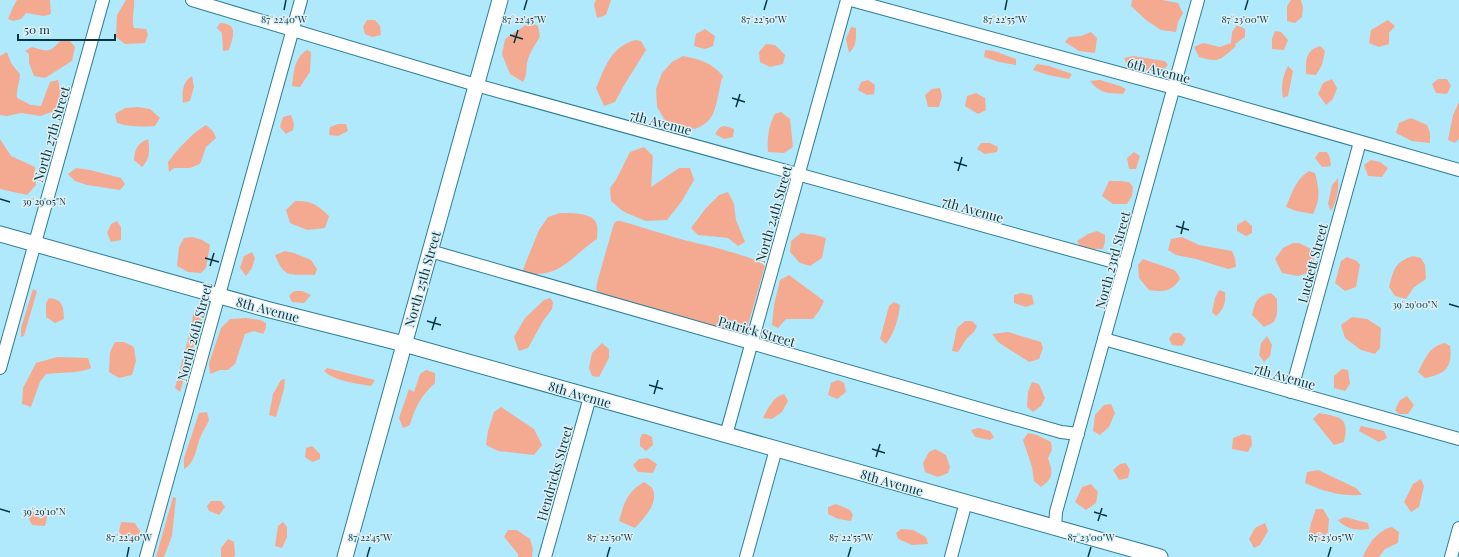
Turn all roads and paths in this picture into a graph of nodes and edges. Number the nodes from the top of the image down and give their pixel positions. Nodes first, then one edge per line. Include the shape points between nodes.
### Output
1 (103, 0) edge
2 (192, 0) edge
3 (301, 0) edge
4 (500, 0) edge
5 (847, 0) edge
6 (850, 0) edge
7 (1198, 0) edge
8 (293, 30) junction
9 (476, 85) junction
10 (1174, 88) junction
11 (1360, 142) junction
12 (1459, 170) edge
13 (798, 174) junction
14 (0, 234) edge
15 (35, 244) junction
16 (430, 251) junction
17 (1125, 265) junction
18 (219, 295) junction
19 (1104, 339) junction
20 (404, 344) junction
21 (751, 344) junction
22 (0, 368) edge
23 (1291, 392) junction
24 (590, 397) junction
25 (1078, 434) junction
26 (726, 435) junction
27 (1459, 439) edge
28 (776, 449) junction
29 (966, 502) junction
30 (1055, 527) junction
31 (1459, 528) edge
32 (146, 557) edge
33 (345, 557) edge
34 (545, 557) edge
35 (746, 557) edge
36 (951, 557) edge
37 (1158, 557) edge
38 (1451, 557) edge

1 - 15 street, North 27th Street
2 - 8 street, 7th Avenue
3 - 8 street, North 26th Street
4 - 9 street, North 25th Street
5 - 13 street, North 24th Street
6 - 10 street, 6th Avenue
7 - 10 street, North 23rd Street
8 - 9 street, 7th Avenue
8 - 18 street, North 26th Street
9 - 13 street, 7th Avenue
9 - 16 street, North 25th Street
10 - 11 street, 6th Avenue
10 - 17 street, North 23rd Street
11 - 12 street, 6th Avenue
11 - 23 street, Luckett Street
13 - 17 street, 7th Avenue
13 - 21 street, North 24th Street
14 - 15 street, 8th Avenue
15 - 18 street, 8th Avenue
15 - 22 street, North 27th Street
16 - 20 street, North 25th Street
16 - 21 street, Patrick Street
17 - 19 street, North 23rd Street
18 - 20 street, 8th Avenue
18 - 32 street, North 26th Street
19 - 23 street, 7th Avenue
19 - 25 street, North 23rd Street
20 - 24 street, 8th Avenue
20 - 33 street, North 25th Street
21 - 25 street, Patrick Street via 1061,432
21 - 26 street, North 24th Street
23 - 27 street, 7th Avenue
24 - 26 street, 8th Avenue
24 - 34 street, Hendricks Street
25 - 30 street, North 23rd Street via 1056,512
26 - 28 street, 8th Avenue
28 - 29 street, 8th Avenue
28 - 35 street
29 - 30 street, 8th Avenue
29 - 36 street
30 - 37 street, 8th Avenue
31 - 38 street

